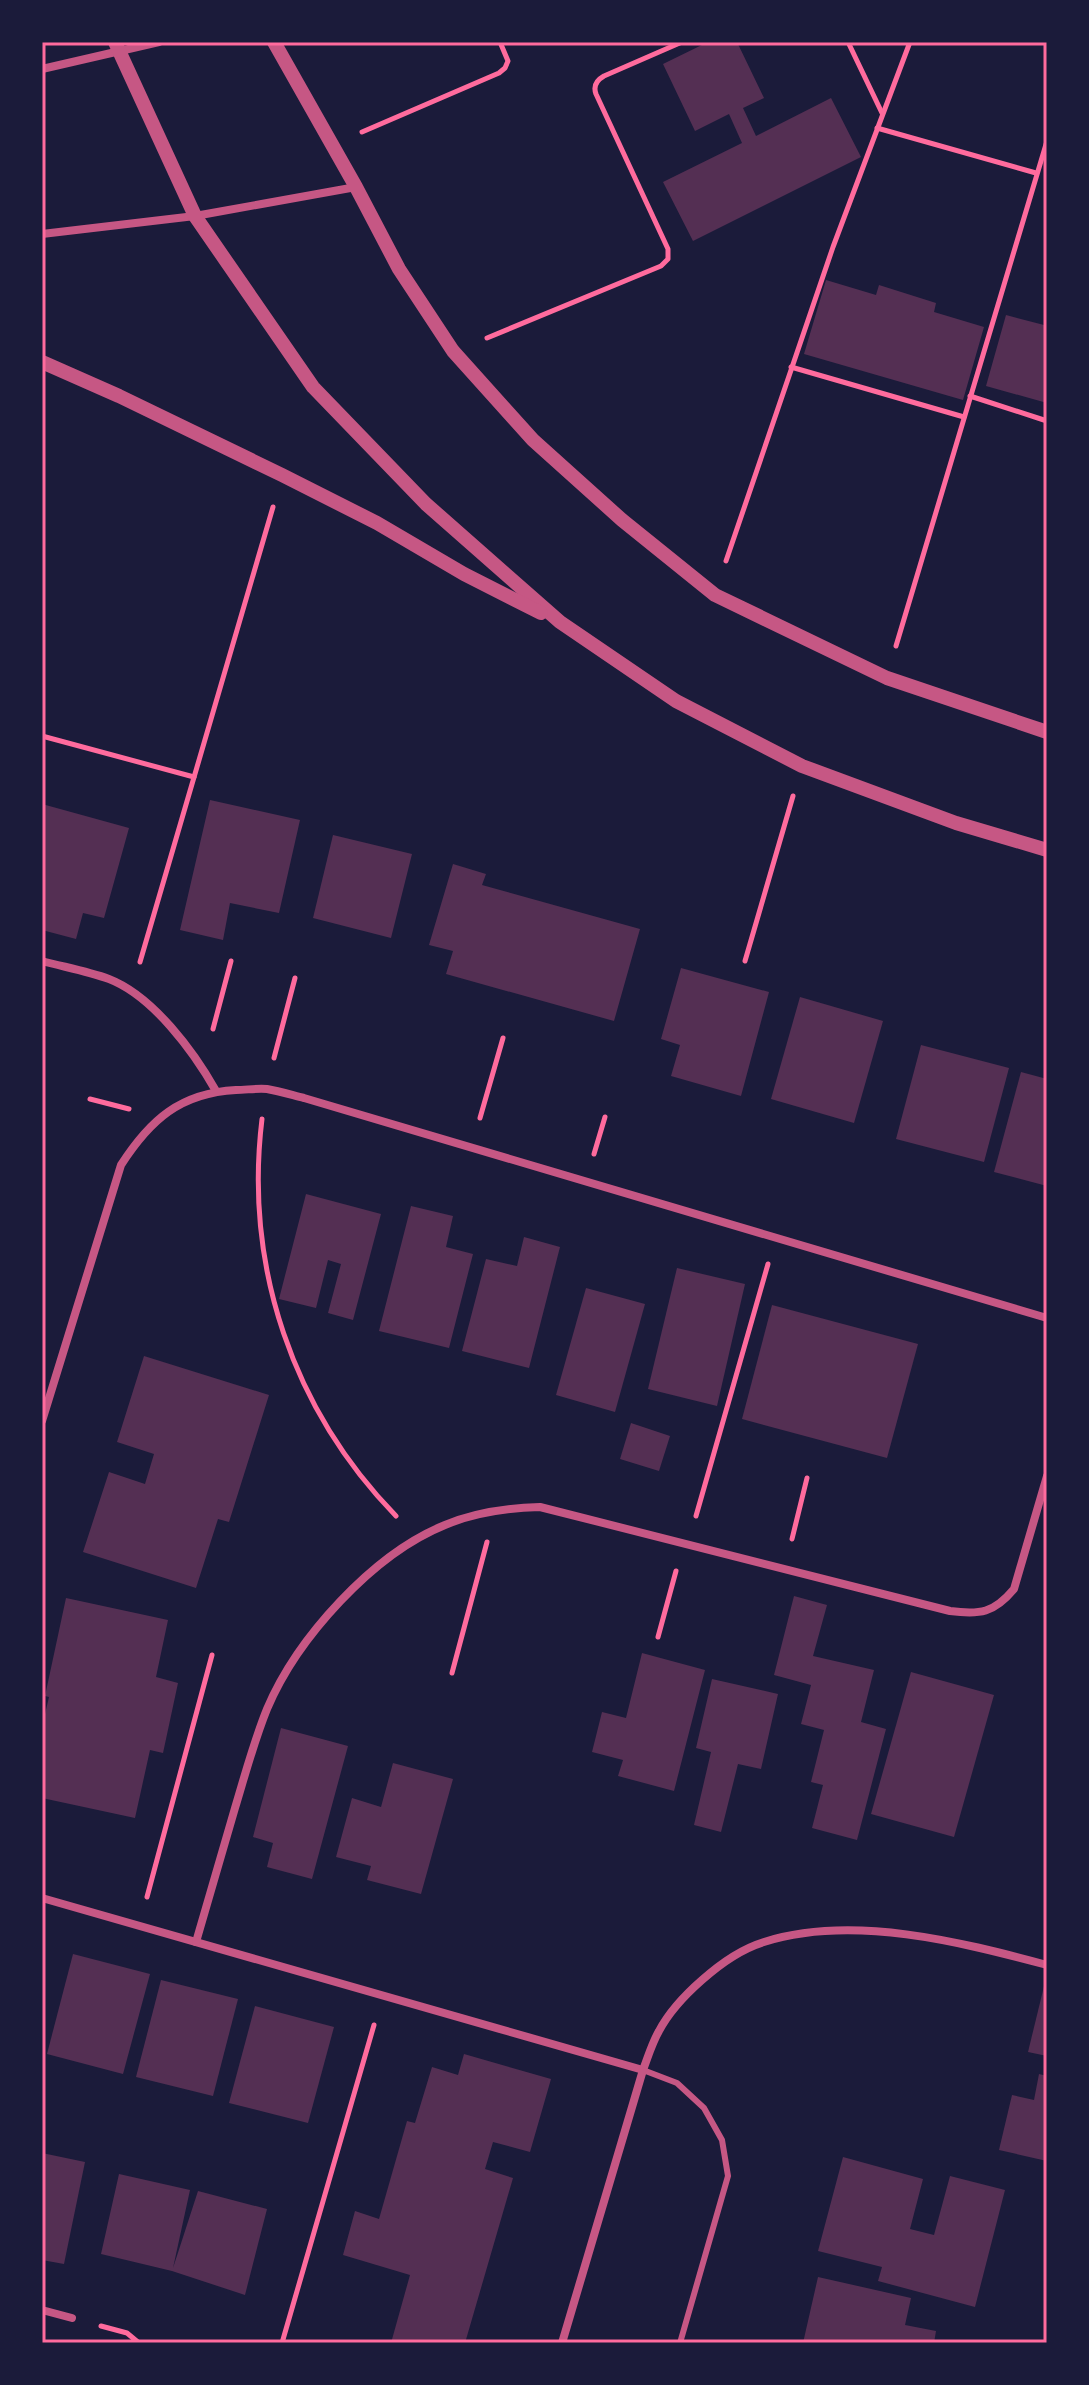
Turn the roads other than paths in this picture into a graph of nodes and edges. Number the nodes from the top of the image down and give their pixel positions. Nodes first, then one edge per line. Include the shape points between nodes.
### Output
1 (159, 42) edge
2 (274, 42) edge
3 (116, 46) edge
4 (42, 69) edge
5 (356, 187) junction
6 (195, 216) junction
7 (42, 234) edge
8 (42, 362) edge
9 (560, 622) junction
10 (1047, 732) edge
11 (1047, 850) edge
12 (42, 961) edge
13 (216, 1091) junction
14 (1047, 1318) edge
15 (42, 1421) edge
16 (1047, 1476) edge
17 (42, 1898) edge
18 (196, 1942) junction
19 (1047, 1965) edge
20 (643, 2070) junction
21 (42, 2310) edge
22 (72, 2318) road end
23 (562, 2343) edge
24 (680, 2343) edge

1 - 3 street
2 - 5 street
3 - 4 street
3 - 6 street
5 - 6 street
5 - 10 street via 399,269 453,351 533,440 715,595 887,678
6 - 7 street
6 - 9 street via 313,387 426,504
8 - 9 street via 282,475
9 - 11 street via 676,701 802,766
12 - 13 street via 111,980 131,992 168,1025
13 - 14 street via 266,1089
13 - 15 street via 161,1117 138,1138 121,1165
16 - 18 street via 1014,1589 988,1611 971,1614 540,1507 496,1509 418,1539 342,1600 288,1670 252,1750
17 - 18 street
18 - 20 street
19 - 20 street via 901,1935 808,1932 762,1942 721,1963 686,1994 659,2030
20 - 23 street
20 - 24 lane via 677,2083 704,2108 722,2140 728,2176
21 - 22 street

